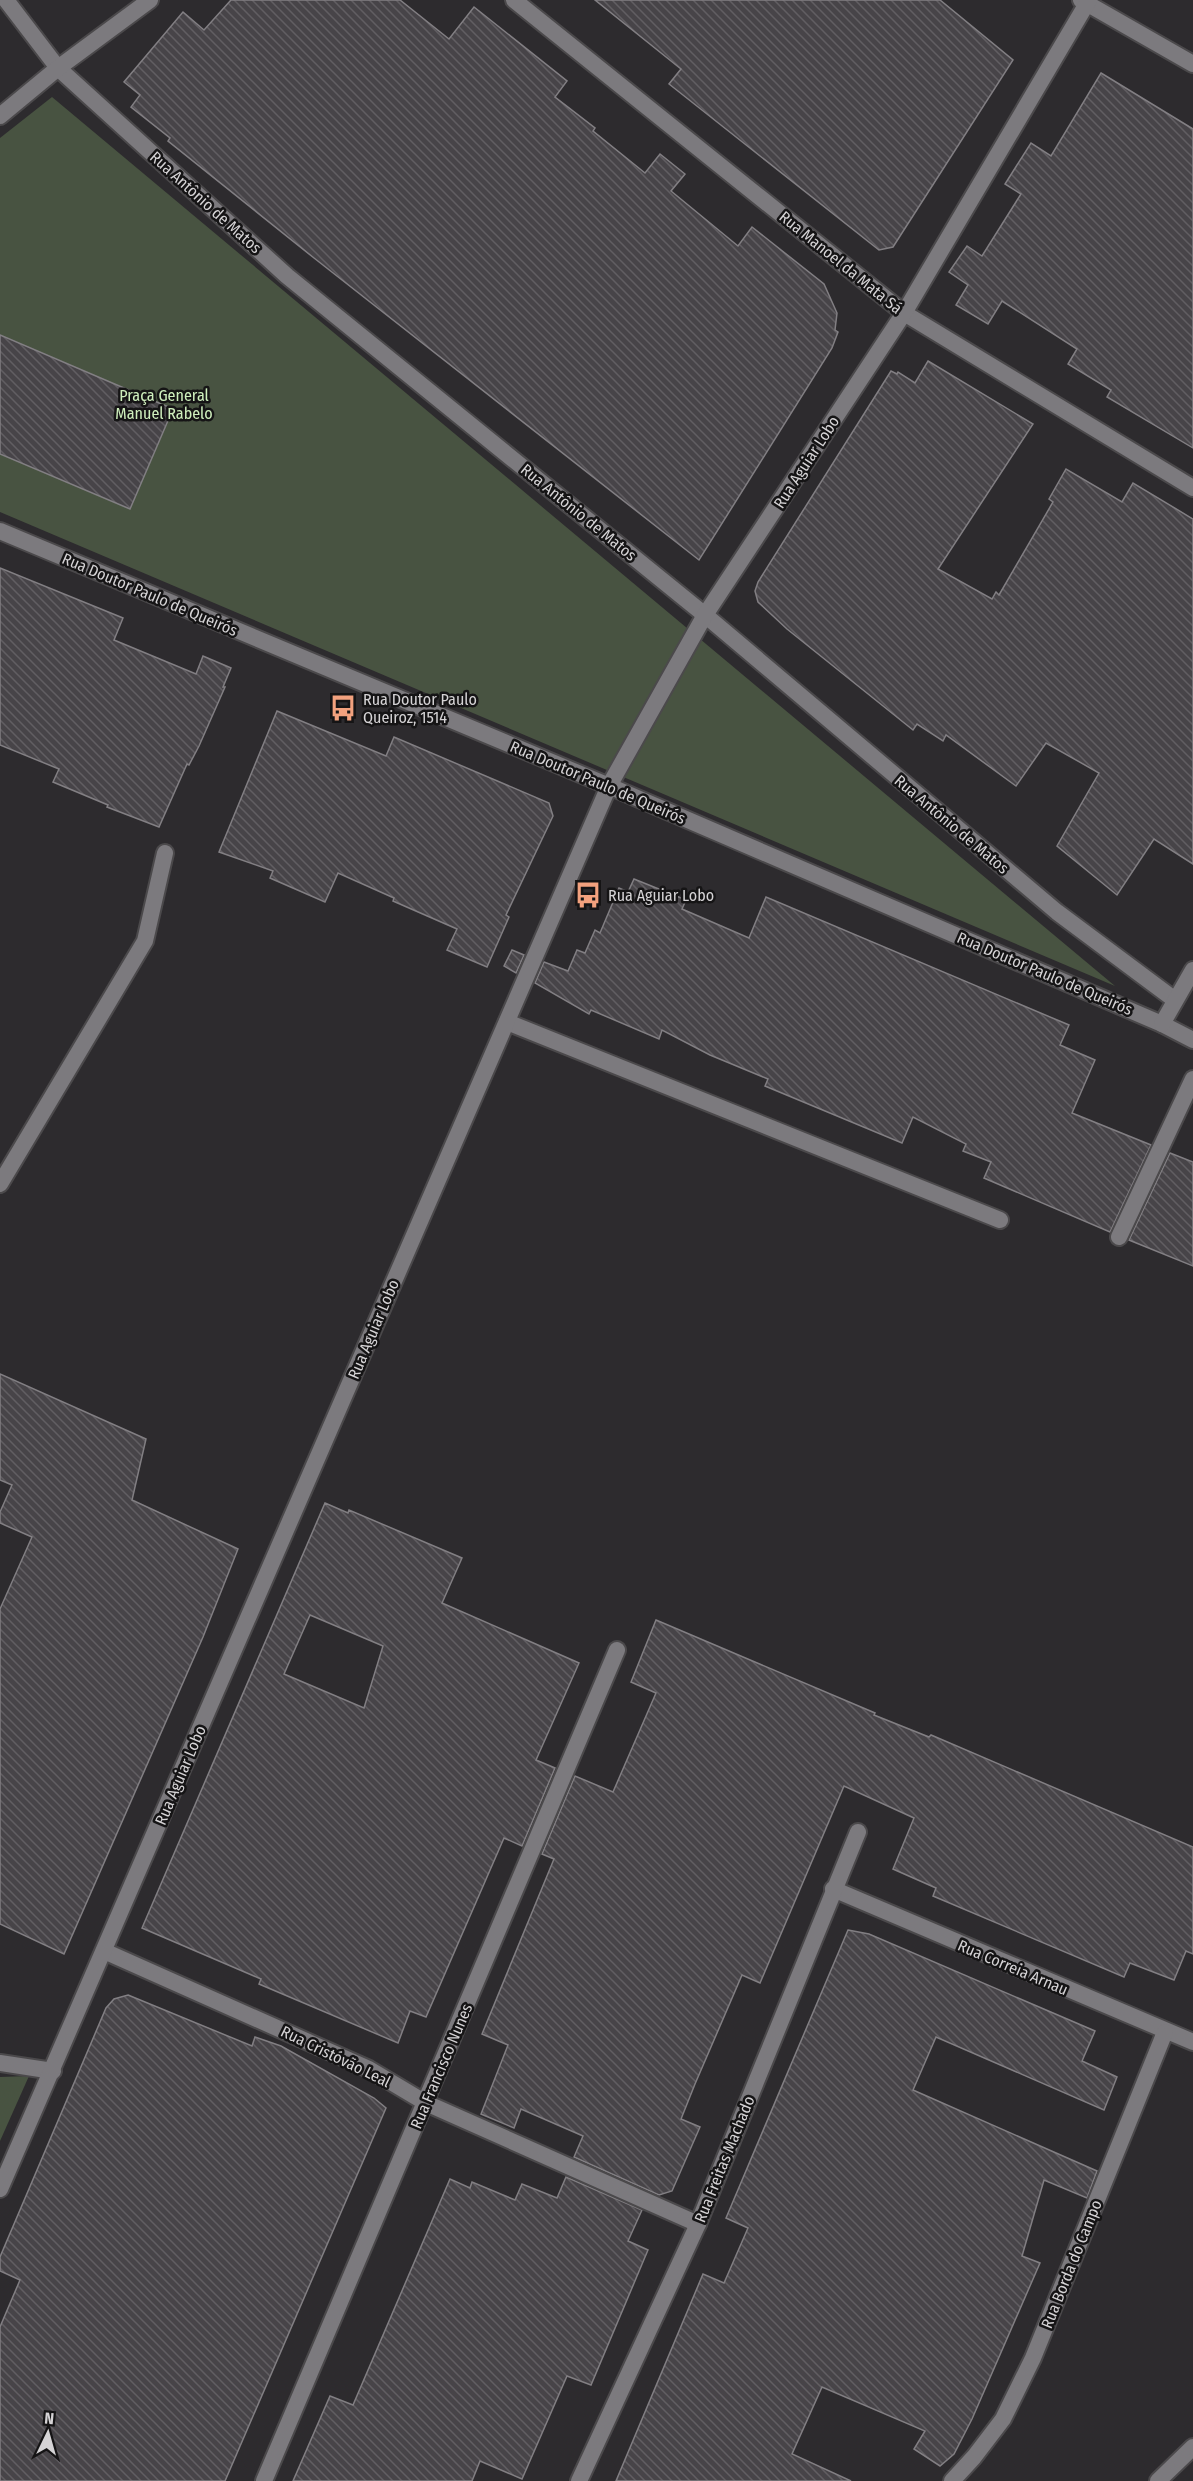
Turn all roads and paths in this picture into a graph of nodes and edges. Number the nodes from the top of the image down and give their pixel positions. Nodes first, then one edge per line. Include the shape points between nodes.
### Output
1 (6, 0) edge
2 (150, 0) edge
3 (514, 0) edge
4 (1085, 1) edge
5 (1193, 64) edge
6 (58, 68) junction
7 (0, 116) edge
8 (904, 313) junction
9 (1193, 488) edge
10 (0, 531) edge
11 (705, 615) junction
12 (609, 786) junction
13 (165, 853) dead end
14 (1193, 970) edge
15 (1175, 1000) junction
16 (507, 1022) junction
17 (1162, 1024) junction
18 (1193, 1040) edge
19 (1193, 1079) edge
20 (0, 1184) edge
21 (1000, 1220) dead end
22 (1119, 1237) dead end
23 (617, 1650) dead end
24 (858, 1832) dead end
25 (833, 1889) junction
26 (104, 1951) junction
27 (1165, 2032) junction
28 (1193, 2042) edge
29 (0, 2063) edge
30 (53, 2072) junction
31 (426, 2103) junction
32 (0, 2189) edge
33 (698, 2224) junction
34 (1193, 2447) edge
35 (264, 2481) edge
36 (579, 2481) edge
37 (952, 2481) edge
38 (1158, 2481) edge

1 - 6 street, Rua Antônio de Matos
2 - 6 street
3 - 8 street, Rua Manoel da Mata Sá
4 - 5 street
4 - 8 street, Rua Aguiar Lobo
6 - 7 street
6 - 11 street, Rua Antônio de Matos via 287,276
8 - 9 street, Rua Manoel da Mata Sá
8 - 11 street, Rua Aguiar Lobo
10 - 12 street, Rua Doutor Paulo de Queirós
11 - 12 street, Rua Aguiar Lobo
11 - 15 street, Rua Antônio de Matos via 1057,912
12 - 16 street, Rua Aguiar Lobo
12 - 17 street, Rua Doutor Paulo de Queirós
13 - 20 street via 146,941
14 - 15 street
15 - 17 street
16 - 21 street
16 - 26 street, Rua Aguiar Lobo
17 - 18 street, Rua Doutor Paulo de Queirós
19 - 22 street
23 - 31 street, Rua Francisco Nunes
24 - 25 street, Rua Freitas Machado
25 - 27 street, Rua Correia Arnau
25 - 33 street, Rua Freitas Machado
26 - 30 street, Rua Aguiar Lobo
26 - 31 street, Rua Cristóvão Leal via 369,2069
27 - 28 street, Rua Correia Arnau
27 - 37 street, Rua Borda do Campo via 1033,2358 1003,2419
29 - 30 street
30 - 32 street, Rua Aguiar Lobo
31 - 33 street, Rua Cristóvão Leal
31 - 35 street, Rua Francisco Nunes
33 - 36 street, Rua Freitas Machado
34 - 38 street

